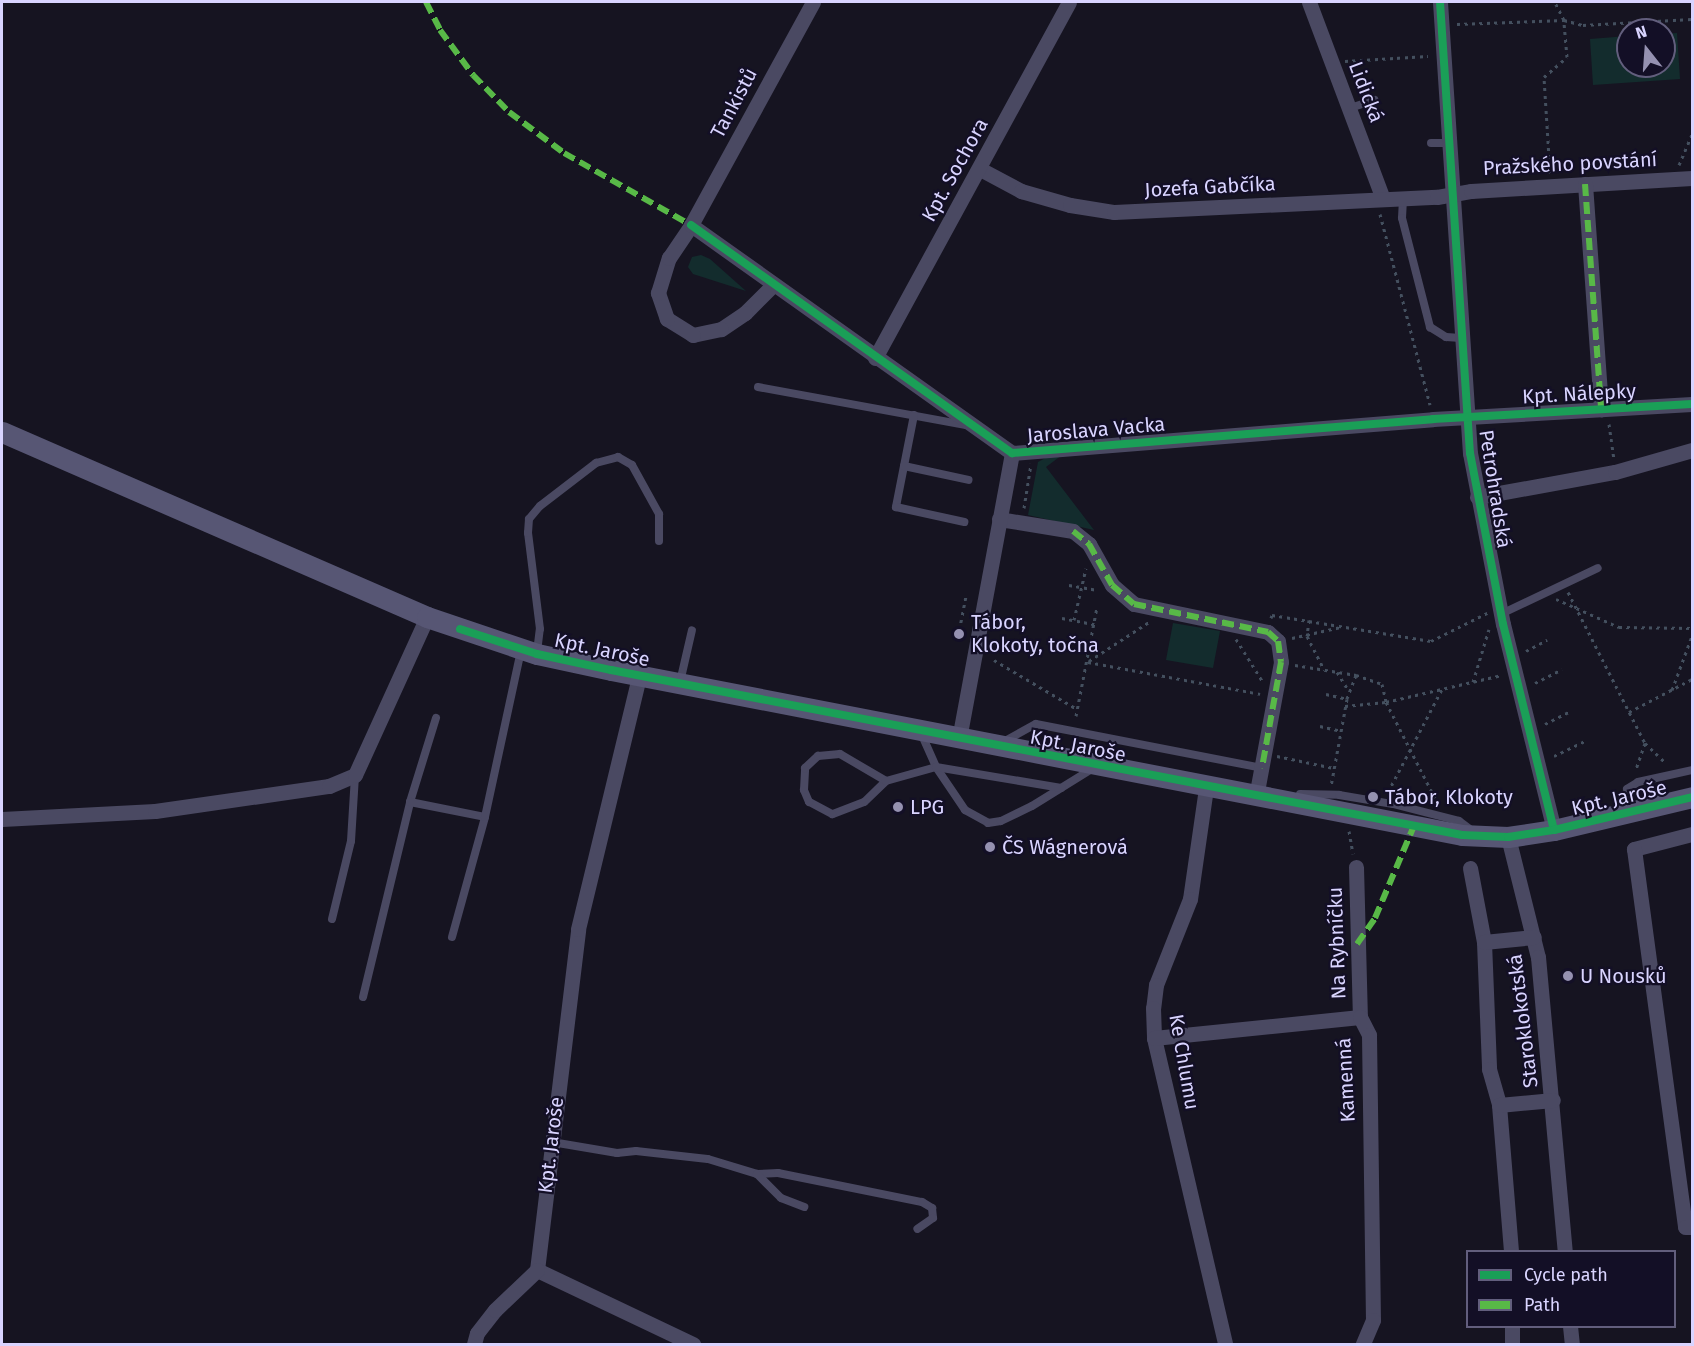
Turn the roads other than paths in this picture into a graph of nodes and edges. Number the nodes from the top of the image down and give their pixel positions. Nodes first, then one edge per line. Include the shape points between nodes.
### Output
1 (813, 2) edge
2 (1069, 2) edge
3 (1309, 2) edge
4 (1440, 2) edge
5 (1375, 100) dead end
6 (1350, 108) junction
7 (1449, 142) junction
8 (1431, 143) dead end
9 (980, 169) junction
10 (1692, 178) edge
11 (1585, 184) junction
12 (1451, 196) junction
13 (1403, 199) junction
14 (1380, 202) junction
15 (692, 225) junction
16 (772, 286) junction
17 (1461, 338) junction
18 (875, 358) junction
19 (758, 387) dead end
20 (1692, 404) edge
21 (1605, 413) junction
22 (914, 416) junction
23 (1468, 418) junction
24 (978, 427) junction
25 (2, 432) edge
26 (1692, 450) edge
27 (1012, 453) junction
28 (904, 466) junction
29 (969, 480) dead end
30 (1477, 497) junction
31 (999, 519) junction
32 (964, 522) dead end
33 (659, 541) dead end
34 (1598, 568) dead end
35 (427, 617) junction
36 (1493, 617) junction
37 (692, 630) dead end
38 (529, 651) junction
39 (639, 676) junction
40 (680, 683) junction
41 (436, 718) dead end
42 (920, 732) junction
43 (959, 740) junction
44 (996, 747) junction
45 (1096, 766) junction
46 (936, 767) junction
47 (1262, 768) junction
48 (1692, 770) edge
49 (355, 775) junction
50 (886, 781) junction
51 (1060, 788) junction
52 (1206, 788) junction
53 (1256, 797) junction
54 (1692, 797) edge
55 (410, 802) junction
56 (1624, 813) junction
57 (485, 817) junction
58 (2, 819) edge
59 (1554, 830) junction
60 (1692, 834) edge
61 (1508, 837) junction
62 (1482, 838) junction
63 (1356, 867) road end
64 (1470, 868) dead end
65 (332, 920) dead end
66 (452, 937) dead end
67 (1534, 937) junction
68 (1484, 942) junction
69 (363, 997) dead end
70 (1360, 1017) junction
71 (1154, 1038) junction
72 (1553, 1100) junction
73 (1499, 1105) junction
74 (552, 1142) junction
75 (757, 1174) junction
76 (804, 1207) dead end
77 (1692, 1227) edge
78 (917, 1229) dead end
79 (1511, 1250) edge
80 (1565, 1250) edge
81 (537, 1270) junction
82 (1512, 1328) edge
83 (1570, 1328) edge
84 (474, 1344) edge
85 (693, 1344) edge
86 (1224, 1344) edge
87 (1363, 1344) edge
88 (1512, 1344) edge
89 (1572, 1344) edge

1 - 15 street, Tankistů
2 - 9 street, Kpt. Sochora
3 - 6 street, Lidická
4 - 7 street, Petrohradská
5 - 6 lane
6 - 14 street, Lidická
7 - 8 lane
7 - 12 street, Petrohradská
9 - 14 street, Jozefa Gabčíka via 1021,191 1114,212
9 - 18 street, Kpt. Sochora
10 - 11 street, Pražského povstání
11 - 12 street, Pražského povstání via 1472,191
11 - 21 street
12 - 13 street, Jozefa Gabčíka
12 - 17 street, Petrohradská
13 - 14 street, Jozefa Gabčíka
13 - 17 lane via 1402,218 1430,327 1446,337
15 - 16 street, Jaroslava Vacka
15 - 16 street, Tankistů via 669,258 658,293 667,319 693,335 721,329
16 - 18 street, Jaroslava Vacka
17 - 23 street, Petrohradská
18 - 24 street, Jaroslava Vacka
19 - 22 lane
20 - 21 street, Kpt. Nálepky
21 - 23 street, Kpt. Nálepky
22 - 24 lane
22 - 28 lane
23 - 27 street, Jaroslava Vacka
23 - 30 street, Petrohradská
24 - 27 street, Jaroslava Vacka
25 - 35 street, Kpt. Jaroše
26 - 30 street via 1615,472
27 - 31 street
28 - 29 lane
28 - 32 lane via 896,507
30 - 36 street, Petrohradská
31 - 43 street
31 - 47 street via 1073,531 1089,544 1112,585 1134,604 1273,636 1281,662
33 - 38 lane via 659,514 632,465 618,458 596,463 540,506 529,519 540,629
34 - 36 lane
35 - 38 street, Kpt. Jaroše
35 - 49 street
36 - 59 street, Petrohradská
37 - 40 lane
38 - 39 street, Kpt. Jaroše
38 - 57 lane
39 - 40 street, Kpt. Jaroše
39 - 74 street, Kpt. Jaroše via 578,929
40 - 42 street, Kpt. Jaroše
41 - 55 lane
42 - 43 street, Kpt. Jaroše
42 - 46 lane
43 - 44 street, Kpt. Jaroše
44 - 45 street, Kpt. Jaroše
44 - 47 lane via 1036,724
45 - 51 lane
45 - 52 street, Kpt. Jaroše
46 - 50 lane
46 - 51 lane
46 - 51 lane via 965,810 988,823 1001,821
47 - 53 street
48 - 56 lane via 1638,782 1627,789
49 - 58 street via 329,786 155,810
49 - 65 lane via 351,841
50 - 50 lane via 848,756 818,756 805,768 804,790 809,802 832,814 864,802
52 - 53 street, Kpt. Jaroše
52 - 71 street, Ke Chlumu via 1190,899 1156,985
53 - 62 street, Kpt. Jaroše
53 - 62 lane via 1329,794 1393,804 1459,821
54 - 56 street, Kpt. Jaroše
55 - 57 lane
55 - 69 lane
56 - 59 street, Kpt. Jaroše
57 - 66 lane
59 - 61 street, Kpt. Jaroše
60 - 77 street via 1634,849 1685,1227
61 - 62 street, Kpt. Jaroše
61 - 67 street, Staroklokotská
63 - 70 street, Na Rybníčku
64 - 68 street, Staroklokotská
67 - 68 street, Staroklokotská
67 - 72 street, Staroklokotská
68 - 73 street, Staroklokotská via 1489,1069
70 - 71 street, Kamenná
70 - 87 street, Kamenná via 1369,1035 1373,1320
71 - 86 street, Ke Chlumu
72 - 73 street, Staroklokotská
72 - 80 street, Staroklokotská
73 - 79 street, Staroklokotská
74 - 75 lane via 617,1153 636,1151 708,1159
74 - 81 street, Kpt. Jaroše
75 - 76 lane via 781,1198
75 - 78 lane via 778,1173 922,1202 932,1208 933,1218
81 - 84 street via 495,1310 477,1333
81 - 85 street
82 - 88 street
83 - 89 street

